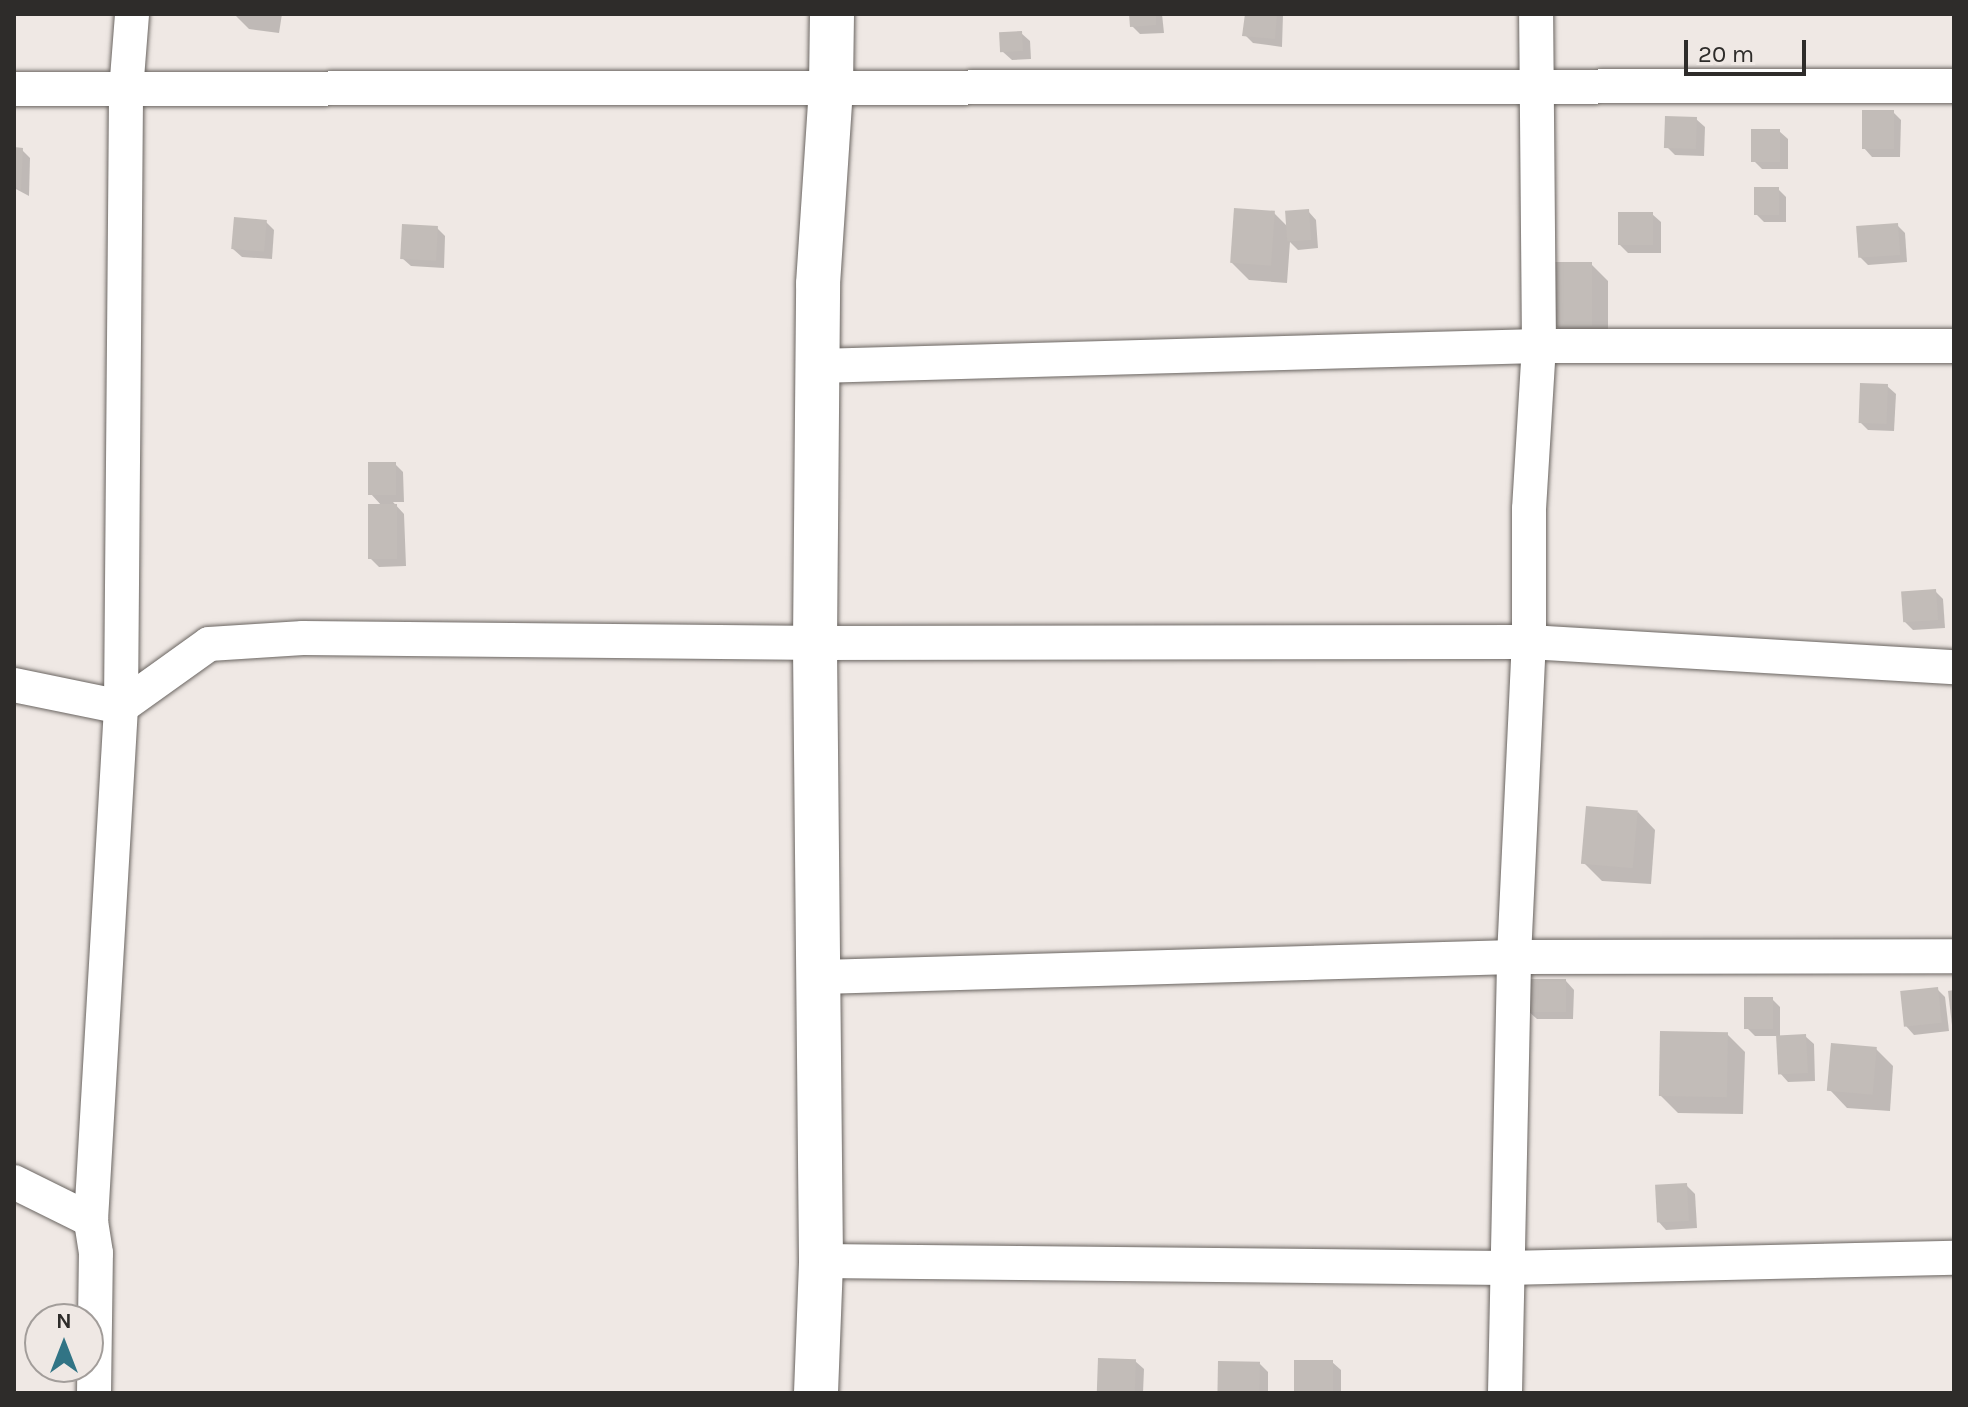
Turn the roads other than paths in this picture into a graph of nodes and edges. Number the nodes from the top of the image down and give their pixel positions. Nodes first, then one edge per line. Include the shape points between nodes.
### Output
1 (132, 14) edge
2 (832, 14) edge
3 (1536, 14) edge
4 (831, 86) junction
5 (1954, 86) edge
6 (1538, 87) junction
7 (14, 89) edge
8 (126, 91) junction
9 (1539, 346) junction
10 (1954, 346) edge
11 (817, 366) junction
12 (1529, 642) junction
13 (815, 643) junction
14 (1954, 667) edge
15 (14, 685) edge
16 (121, 707) junction
17 (1954, 956) edge
18 (1514, 957) junction
19 (821, 977) junction
20 (14, 1182) edge
21 (91, 1220) junction
22 (1954, 1258) edge
23 (821, 1261) junction
24 (1506, 1268) junction
25 (94, 1393) edge
26 (816, 1393) edge
27 (1505, 1393) edge

1 - 8 street
2 - 4 street
3 - 6 street
4 - 6 street
4 - 8 street
4 - 11 street
5 - 6 street
6 - 9 street
7 - 8 street
8 - 16 street
9 - 10 street
9 - 11 street
9 - 12 street via 1529,509
11 - 13 street
12 - 13 street
12 - 14 street
12 - 18 street
13 - 16 street via 303,638 209,644
13 - 19 street
15 - 16 street
16 - 21 street
17 - 18 street
18 - 19 street
18 - 24 street
19 - 23 street
20 - 21 street
21 - 25 street via 97,1302
22 - 24 street
23 - 24 street
23 - 26 street
24 - 27 street

